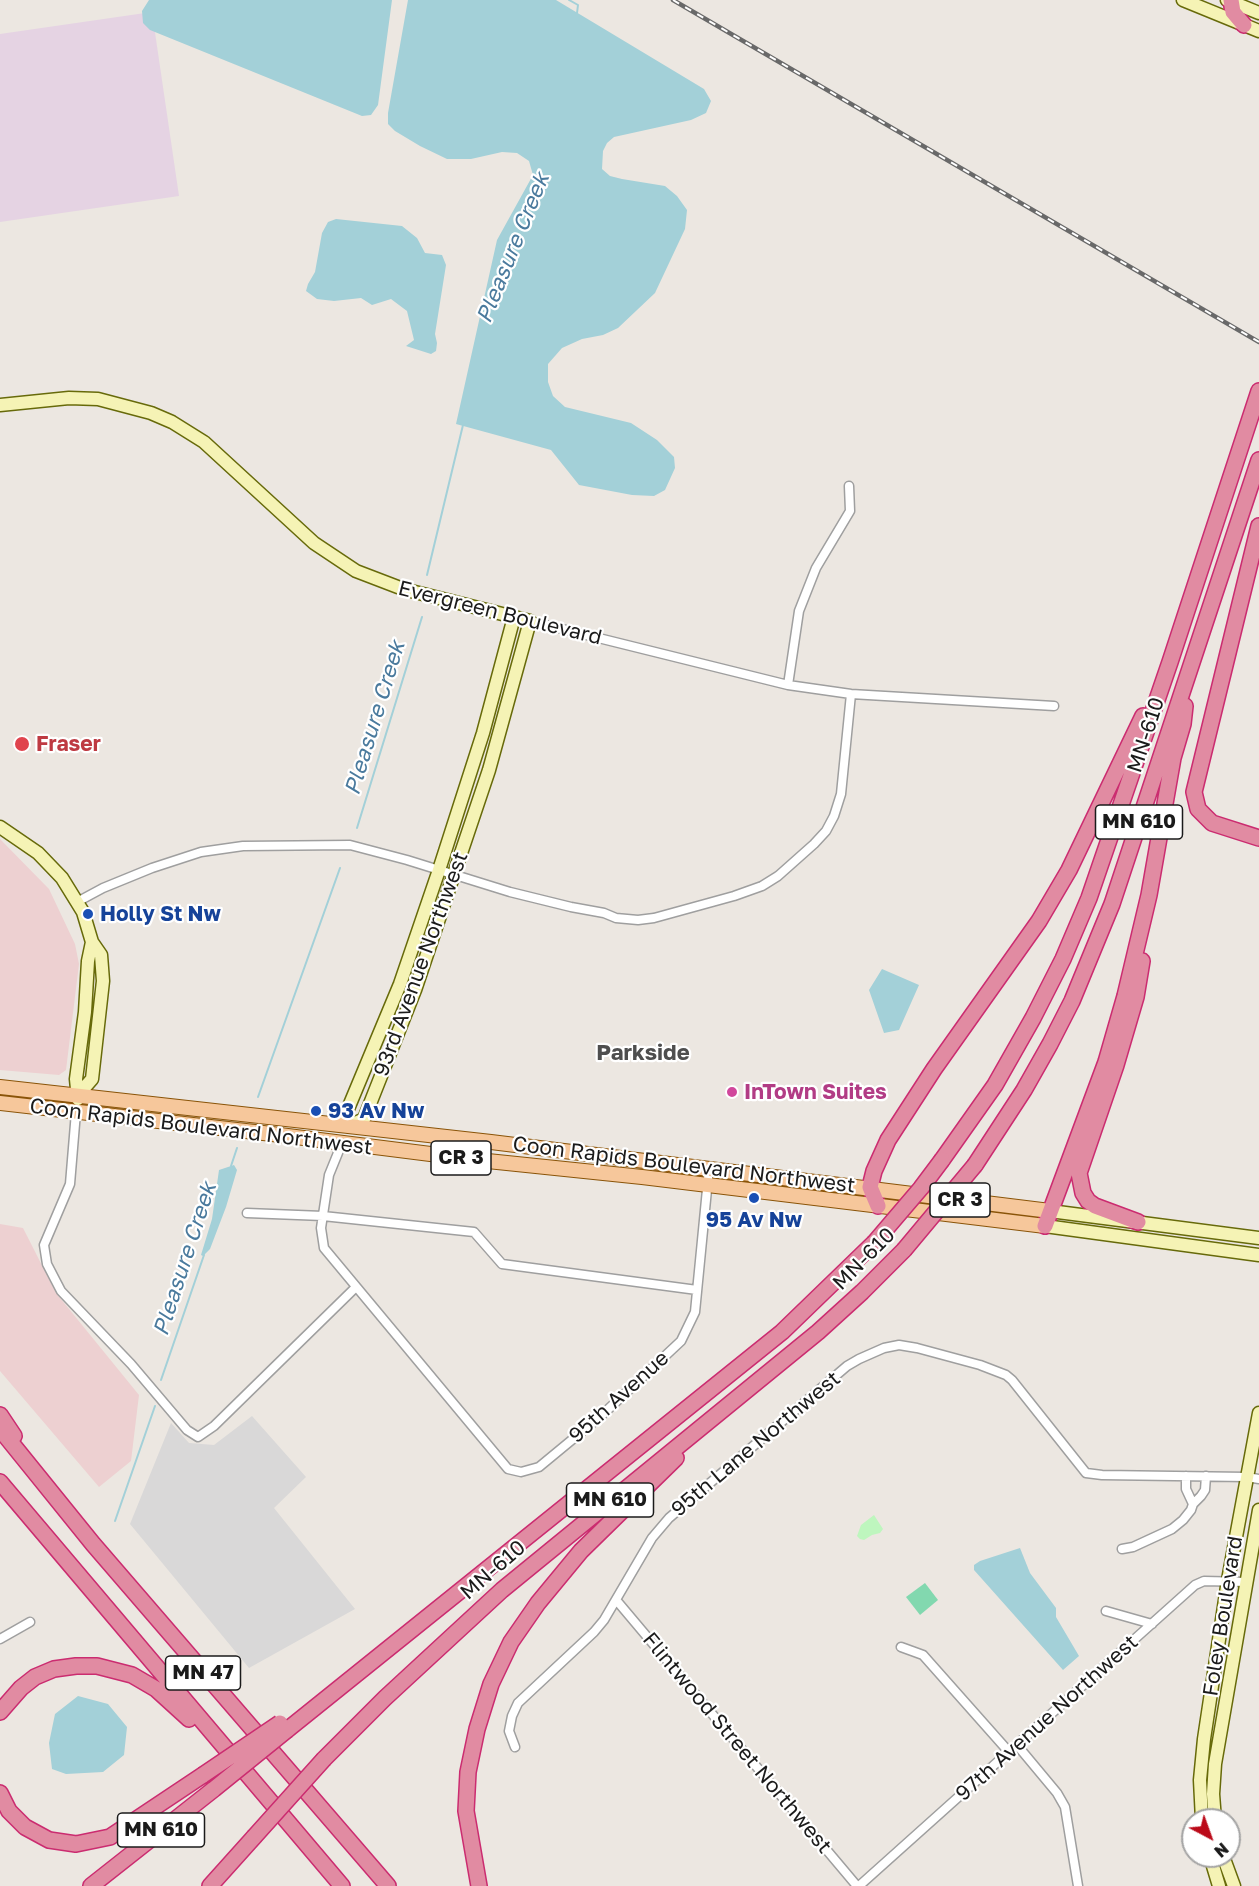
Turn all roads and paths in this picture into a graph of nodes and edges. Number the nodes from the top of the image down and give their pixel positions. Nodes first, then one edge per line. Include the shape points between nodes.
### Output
1 (1183, 0) edge
2 (1229, 1) edge
3 (1259, 13) edge
4 (1259, 20) edge
5 (1244, 25) junction
6 (1259, 31) edge
7 (1259, 391) edge
8 (0, 405) edge
9 (1259, 460) edge
10 (849, 486) dead end
11 (1259, 526) edge
12 (514, 617) junction
13 (530, 621) junction
14 (1170, 662) junction
15 (1191, 667) junction
16 (788, 686) junction
17 (851, 694) junction
18 (1054, 706) dead end
19 (0, 827) edge
20 (1259, 838) edge
21 (439, 870) junction
22 (455, 876) junction
23 (1149, 896) junction
24 (77, 902) junction
25 (0, 1087) edge
26 (78, 1095) junction
27 (0, 1104) edge
28 (76, 1112) junction
29 (349, 1126) junction
30 (342, 1143) junction
31 (709, 1169) junction
32 (707, 1185) junction
33 (870, 1187) junction
34 (878, 1206) junction
35 (1050, 1211) junction
36 (247, 1213) dead end
37 (323, 1216) junction
38 (1138, 1222) junction
39 (1045, 1226) junction
40 (1259, 1238) edge
41 (1259, 1255) edge
42 (356, 1287) junction
43 (697, 1290) junction
44 (1259, 1413) edge
45 (0, 1415) edge
46 (702, 1426) junction
47 (0, 1429) edge
48 (23, 1455) junction
49 (1186, 1476) junction
50 (1206, 1476) junction
51 (1253, 1478) edge
52 (0, 1482) edge
53 (1193, 1504) junction
54 (1259, 1510) edge
55 (1122, 1549) dead end
56 (1228, 1580) junction
57 (1247, 1582) junction
58 (617, 1601) junction
59 (1106, 1611) dead end
60 (30, 1622) dead end
61 (1152, 1624) junction
62 (0, 1639) edge
63 (901, 1647) dead end
64 (0, 1712) edge
65 (284, 1726) junction
66 (1017, 1745) junction
67 (515, 1747) dead end
68 (1009, 1752) junction
69 (0, 1793) edge
70 (270, 1803) junction
71 (1201, 1808) edge
72 (1214, 1808) edge
73 (1214, 1868) edge
74 (1227, 1868) edge
75 (109, 1872) junction
76 (86, 1886) edge
77 (91, 1886) edge
78 (210, 1886) edge
79 (342, 1886) edge
80 (388, 1886) edge
81 (479, 1886) edge
82 (858, 1886) edge
83 (1078, 1886) edge
84 (1219, 1886) edge
85 (1234, 1886) edge

1 - 5 street
2 - 3 street
2 - 5 highway
4 - 5 street via 1246,15 1242,18
5 - 6 street
7 - 14 highway, MN-610 / MN 610
8 - 12 street, Evergreen Boulevard via 98,399 151,412 204,442 314,543 356,571 403,589
9 - 15 highway, MN-610 / MN 610
10 - 16 street via 850,510 816,568 799,611
11 - 20 highway via 1194,792 1198,809 1212,823
12 - 13 street, Evergreen Boulevard
12 - 21 street, 93rd Avenue Northwest via 479,747
13 - 16 street, Evergreen Boulevard
13 - 22 street, 93rd Avenue Northwest
14 - 33 highway via 1039,921 888,1140
14 - 65 highway, MN-610 / MN 610, bridge via 1105,855 1063,959 995,1085 921,1188 874,1243 782,1332 326,1699
15 - 23 highway
15 - 46 highway, MN-610 / MN 610, bridge via 1112,904 1072,1001 1024,1090 975,1165 904,1250 818,1332
16 - 17 street, Evergreen Boulevard
17 - 18 street, Evergreen Boulevard
17 - 22 street via 843,784 833,819 814,844 762,886 654,918 627,919
19 - 24 street via 38,853 62,878
21 - 22 street
21 - 24 street via 350,845 243,846 201,852 152,868
21 - 29 street, 93rd Avenue Northwest via 400,984 345,1116
22 - 29 street, 93rd Avenue Northwest via 364,1119
23 - 35 highway via 1106,1062
23 - 38 highway via 1136,997 1079,1173 1088,1201
24 - 26 street via 101,955 103,981 92,1079
25 - 26 main road, Coon Rapids Boulevard Northwest / CR 3
26 - 28 street
26 - 29 main road, Coon Rapids Boulevard Northwest / CR 3
27 - 28 main road, Coon Rapids Boulevard Northwest / CR 3
28 - 30 main road, Coon Rapids Boulevard Northwest / CR 3
28 - 42 street via 70,1184 44,1245 47,1264 62,1291 187,1430 198,1437 214,1426
29 - 30 street
29 - 31 main road, Coon Rapids Boulevard Northwest / CR 3
30 - 32 main road, Coon Rapids Boulevard Northwest / CR 3
30 - 37 street via 329,1175
31 - 32 street, 95th Avenue
31 - 33 main road, Coon Rapids Boulevard Northwest / CR 3
32 - 34 main road, Coon Rapids Boulevard Northwest / CR 3
32 - 43 street, 95th Avenue
33 - 34 highway
33 - 35 main road, Coon Rapids Boulevard Northwest / CR 3
34 - 39 main road, Coon Rapids Boulevard Northwest / CR 3
35 - 38 street, Coon Rapids Boulevard Northwest / CR 3
35 - 39 highway
36 - 37 street
37 - 42 street via 324,1248
37 - 43 street via 474,1232 502,1264
38 - 40 street, Coon Rapids Boulevard Northwest / CR 3
39 - 41 street, Coon Rapids Boulevard Northwest / CR 3
42 - 43 street, 95th Avenue via 507,1469 521,1472 539,1467 681,1341 695,1312
44 - 51 street, Foley Boulevard
45 - 48 highway
46 - 78 highway, MN-610 / MN 610, bridge via 501,1590 384,1698
46 - 81 highway via 680,1454 581,1551 511,1642 491,1684 468,1773 466,1811
47 - 48 highway, MN 47
48 - 80 highway, MN 47 via 93,1544
49 - 50 street, 95th Lane Northwest
49 - 53 street via 1186,1489
49 - 58 street, 95th Lane Northwest via 1086,1473 1012,1380 980,1365 898,1346 871,1353 847,1366 669,1518 652,1538
50 - 51 street, 95th Lane Northwest
50 - 53 street via 1204,1490
51 - 56 street, Foley Boulevard
52 - 70 highway, MN 47
53 - 55 street via 1172,1529 1133,1548
54 - 57 street, Foley Boulevard
56 - 57 street, 97th Avenue Northwest
56 - 61 street, 97th Avenue Northwest via 1195,1585
56 - 71 street, Foley Boulevard via 1204,1739
57 - 72 street, Foley Boulevard via 1215,1764
58 - 67 street, 95th Lane Northwest via 594,1632 518,1703 509,1731
58 - 82 street, Flintwood Street Northwest
59 - 61 street
60 - 62 street
61 - 66 street, 97th Avenue Northwest
63 - 68 street via 923,1655
64 - 70 highway via 21,1688 54,1669 97,1666 132,1675 156,1689 187,1717
65 - 69 highway, bridge via 110,1837 76,1844 49,1840 25,1827 9,1811
65 - 75 highway, MN 610, bridge
66 - 68 street, 97th Avenue Northwest
66 - 83 street via 1065,1807
68 - 82 street, 97th Avenue Northwest
70 - 79 highway, MN 47
73 - 84 street
74 - 85 street
75 - 76 highway
75 - 77 highway, MN 610

